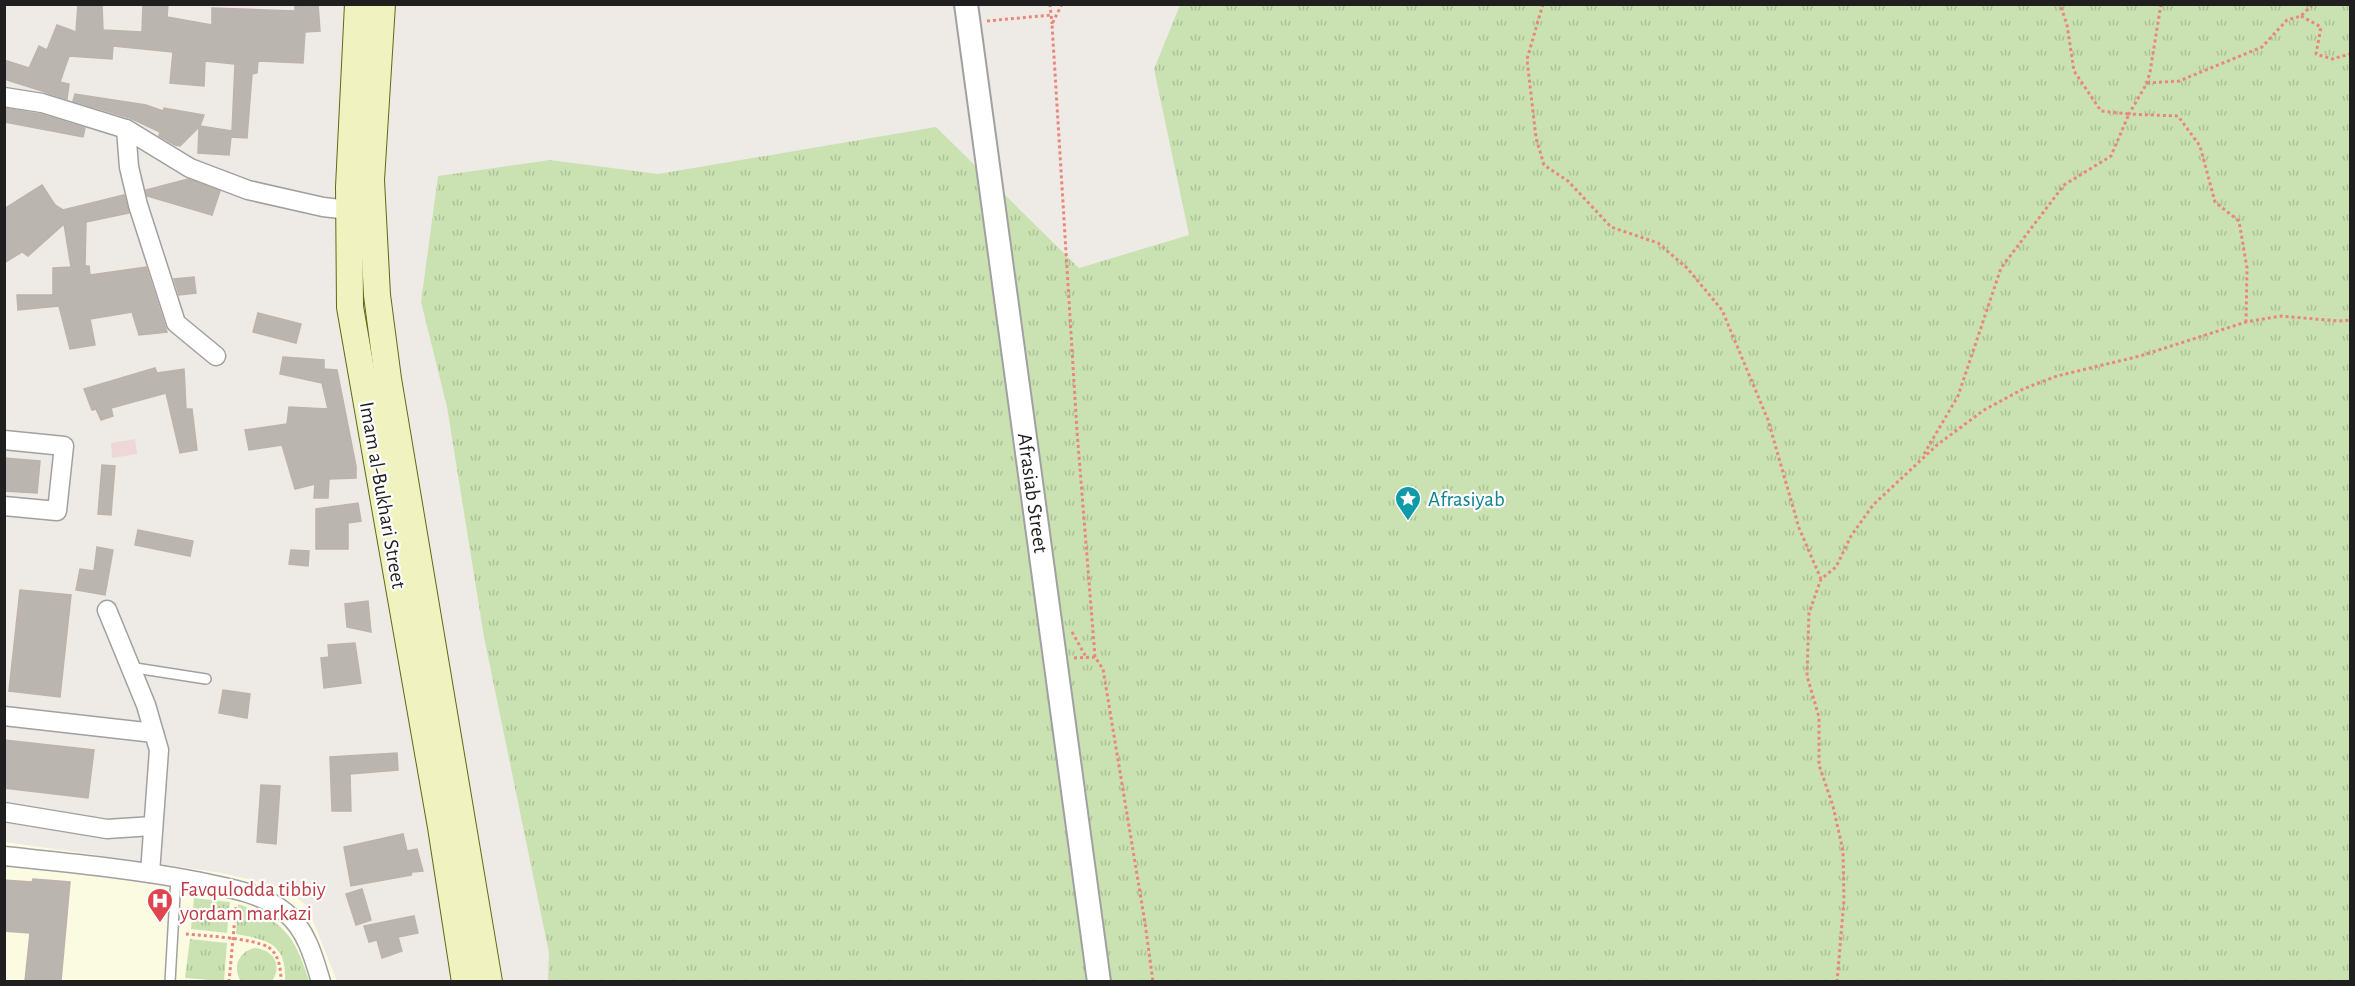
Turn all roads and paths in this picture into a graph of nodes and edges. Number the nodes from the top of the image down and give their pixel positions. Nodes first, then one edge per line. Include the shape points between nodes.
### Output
1 (358, 4) edge
2 (382, 4) edge
3 (1050, 4) edge
4 (1062, 4) edge
5 (1543, 4) edge
6 (2060, 4) edge
7 (2161, 4) edge
8 (2313, 4) edge
9 (971, 13) edge
10 (1051, 15) junction
11 (2301, 16) junction
12 (1052, 24) junction
13 (2350, 54) edge
14 (2147, 82) junction
15 (4, 97) edge
16 (2129, 114) junction
17 (126, 129) junction
18 (349, 210) junction
19 (2350, 320) edge
20 (2246, 322) junction
21 (216, 356) dead end
22 (375, 380) junction
23 (4, 440) edge
24 (1922, 459) junction
25 (4, 506) edge
26 (1821, 579) junction
27 (107, 610) dead end
28 (1095, 657) junction
29 (1056, 660) junction
30 (129, 667) junction
31 (206, 679) dead end
32 (4, 716) edge
33 (154, 732) junction
34 (4, 812) edge
35 (153, 826) junction
36 (4, 856) edge
37 (150, 873) junction
38 (176, 878) junction
39 (237, 890) junction
40 (172, 932) junction
41 (170, 981) edge
42 (229, 981) edge
43 (281, 981) edge
44 (321, 981) edge
45 (465, 981) edge
46 (489, 981) edge
47 (1099, 981) edge
48 (1152, 981) edge
49 (1837, 981) edge

1 - 18 main road, Imam al-Bukhari Street
2 - 22 main road, Imam al-Bukhari Street via 371,180 377,295
3 - 10 path
4 - 12 path
5 - 26 path via 1527,59 1536,138 1544,165 1568,182 1611,227 1658,243 1687,268 1722,310 1768,420 1800,528
6 - 16 path via 2074,71 2101,111
7 - 14 path
8 - 11 path
9 - 10 path
9 - 29 street, Afrasiab Street
10 - 12 path
11 - 13 path via 2320,27 2316,54 2332,58
11 - 14 path via 2287,20 2262,47 2244,55 2179,81
12 - 28 path
14 - 16 path
15 - 17 street via 42,103
16 - 20 path via 2178,116 2200,146 2215,202 2239,221 2247,268
16 - 24 path via 2111,156 2064,185 2001,268 1958,396
17 - 18 street via 190,168 248,190
17 - 21 street via 138,205 176,323
18 - 22 main road, Imam al-Bukhari Street via 350,307
19 - 20 path via 2281,316
20 - 24 path via 2140,357 2066,373 2023,389 1984,410
22 - 45 main road, Imam al-Bukhari Street
22 - 46 main road, Imam al-Bukhari Street
23 - 25 street via 64,446 57,511
24 - 26 path via 1873,505 1851,536 1836,567
26 - 49 path via 1809,613 1807,676 1819,717 1819,765 1843,851 1844,900
27 - 30 street
28 - 29 path
28 - 48 path via 1103,669
29 - 47 street, Afrasiab Street
30 - 31 lane
30 - 33 street
32 - 33 street
33 - 35 street via 159,750
34 - 35 street via 107,829
35 - 37 street
36 - 37 street
37 - 38 street
38 - 39 street
38 - 40 lane
39 - 42 path
39 - 44 street via 265,899 288,914 303,932
40 - 41 lane
40 - 43 path via 268,947 277,957

